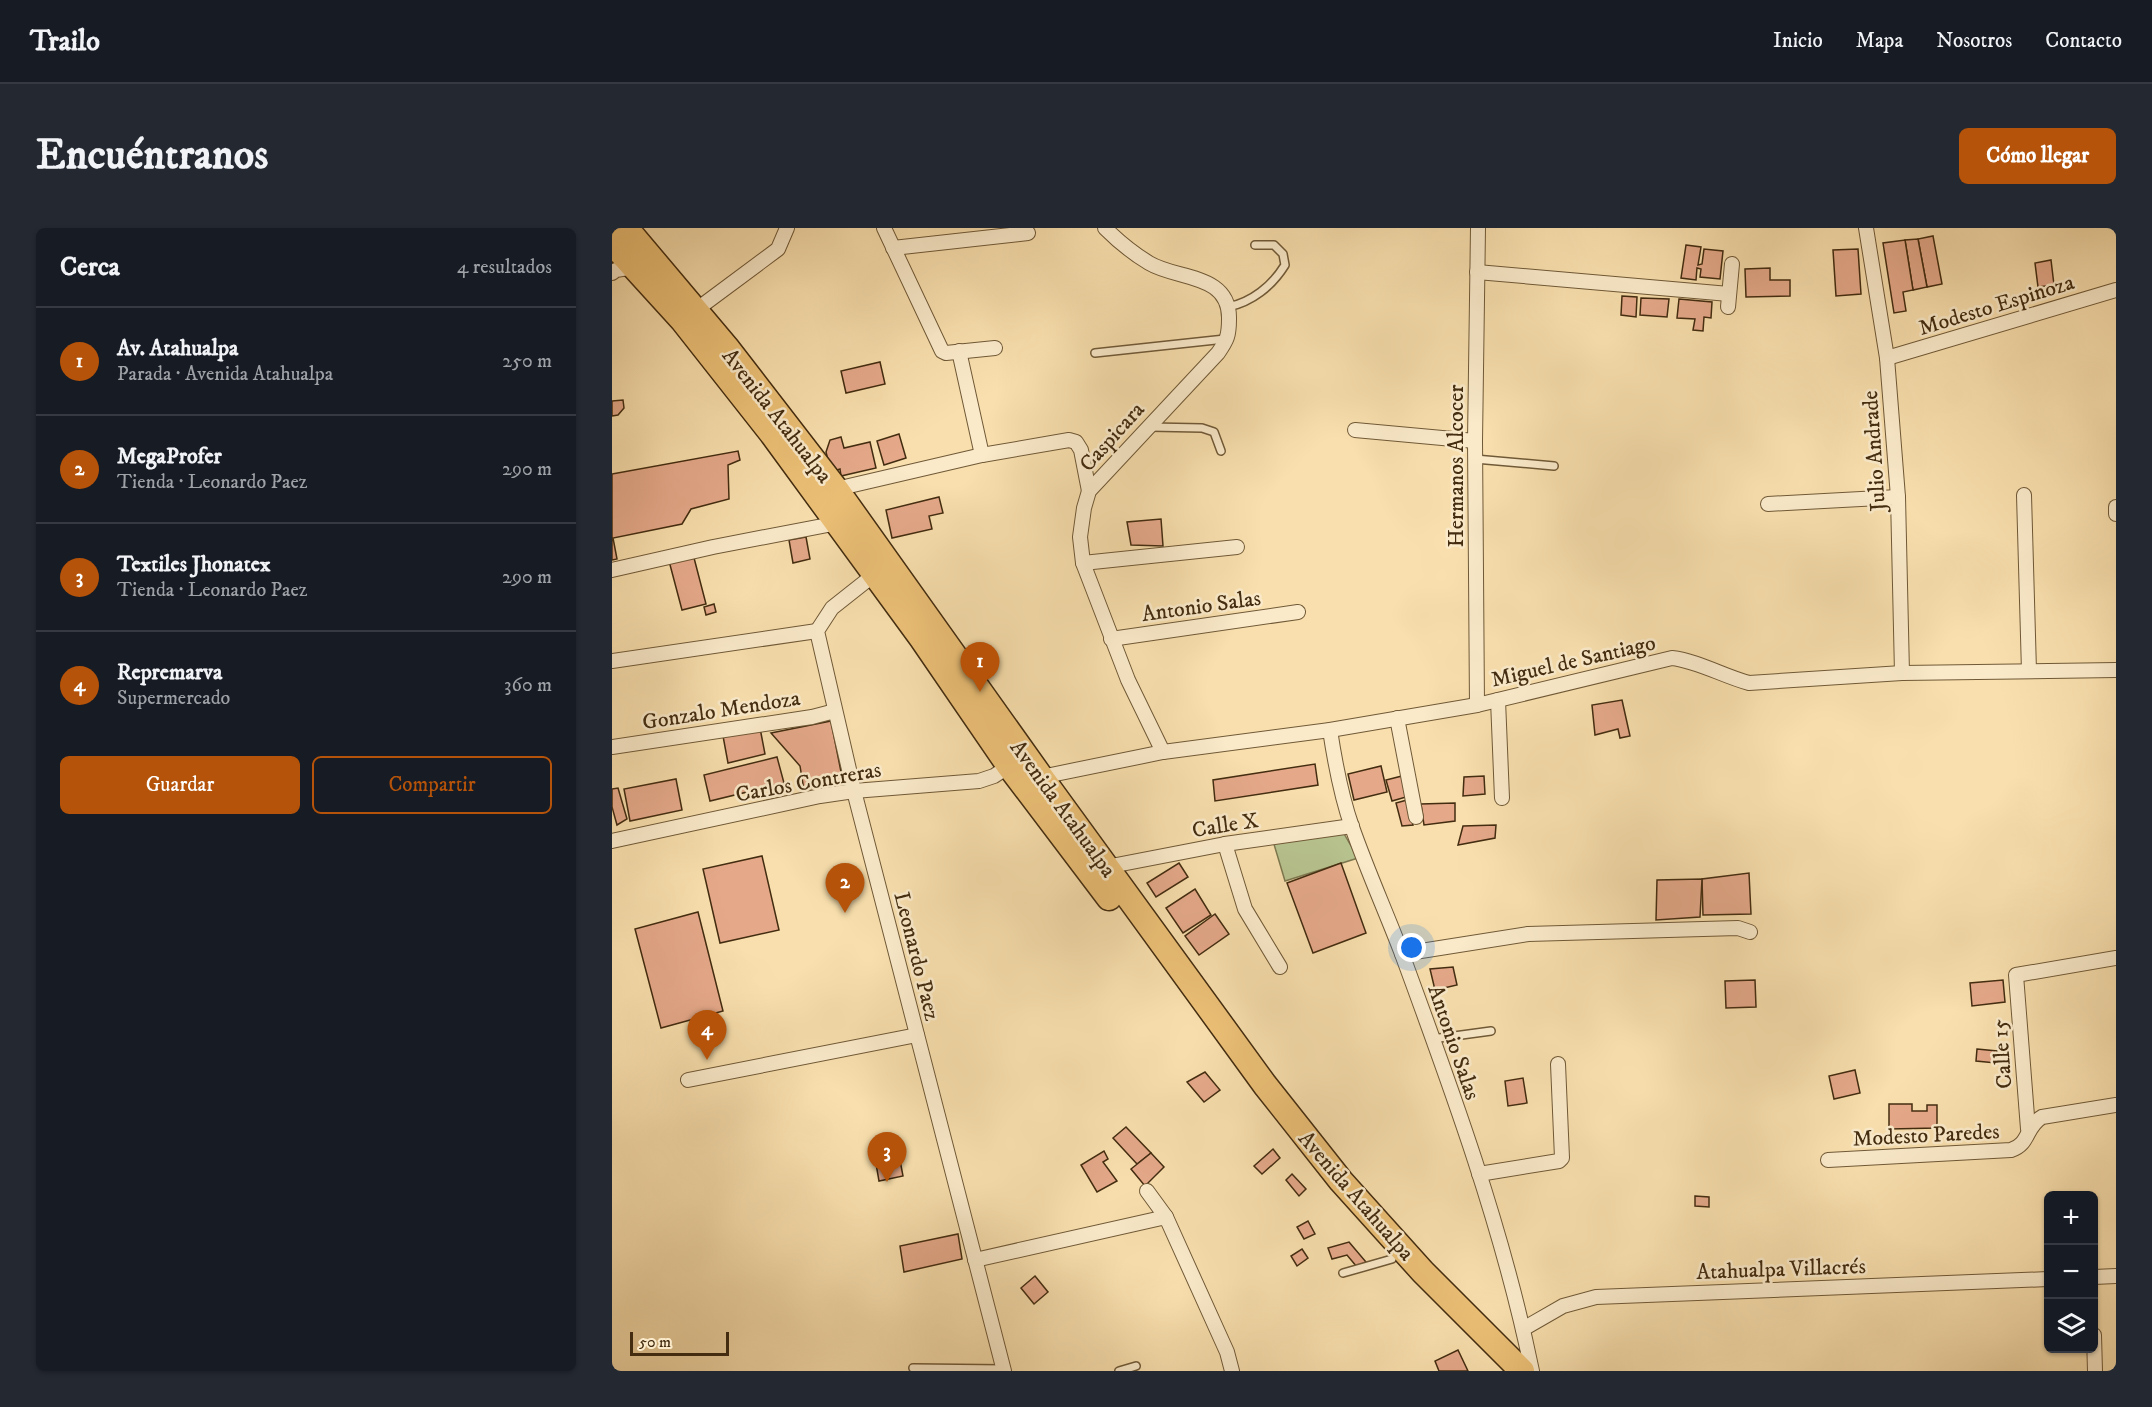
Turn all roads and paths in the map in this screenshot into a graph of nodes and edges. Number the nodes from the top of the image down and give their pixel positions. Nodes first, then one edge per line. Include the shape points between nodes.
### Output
1 (626, 228) edge
2 (787, 228) edge
3 (884, 228) edge
4 (1106, 228) edge
5 (1478, 228) edge
6 (1866, 228) edge
7 (1028, 233) dead end
8 (612, 243) edge
9 (1255, 245) dead end
10 (893, 248) junction
11 (1732, 264) dead end
12 (623, 270) edge
13 (1477, 272) junction
14 (2116, 290) edge
15 (1228, 308) junction
16 (696, 310) junction
17 (1228, 339) junction
18 (995, 348) dead end
19 (959, 351) junction
20 (1095, 353) dead end
21 (1887, 358) junction
22 (1148, 428) junction
23 (1355, 430) dead end
24 (1474, 441) junction
25 (1221, 452) dead end
26 (982, 455) junction
27 (1475, 459) junction
28 (1554, 466) dead end
29 (836, 489) junction
30 (1089, 491) junction
31 (2024, 495) dead end
32 (1898, 497) junction
33 (1768, 504) dead end
34 (2115, 507) edge
35 (2116, 514) edge
36 (838, 523) junction
37 (1237, 547) dead end
38 (1083, 563) junction
39 (612, 570) edge
40 (875, 574) junction
41 (1298, 612) dead end
42 (817, 632) junction
43 (1111, 639) junction
44 (612, 661) edge
45 (2116, 670) edge
46 (2029, 671) junction
47 (1902, 673) junction
48 (1498, 700) junction
49 (1477, 705) junction
50 (835, 711) junction
51 (1397, 718) junction
52 (1330, 730) junction
53 (612, 747) edge
54 (1163, 752) junction
55 (1009, 766) junction
56 (1041, 777) junction
57 (854, 791) junction
58 (1502, 798) dead end
59 (1416, 817) dead end
60 (1352, 826) junction
61 (612, 841) edge
62 (1225, 844) junction
63 (1106, 867) junction
64 (1750, 932) dead end
65 (1402, 954) junction
66 (2116, 958) edge
67 (1280, 967) dead end
68 (1491, 1031) dead end
69 (917, 1035) junction
70 (1432, 1039) junction
71 (1558, 1064) dead end
72 (688, 1080) dead end
73 (2116, 1105) edge
74 (2028, 1129) junction
75 (1828, 1160) dead end
76 (1479, 1174) junction
77 (1147, 1191) dead end
78 (1166, 1217) junction
79 (1392, 1259) junction
80 (975, 1260) junction
81 (1343, 1273) dead end
82 (2116, 1276) edge
83 (2098, 1277) edge
84 (2044, 1279) edge
85 (1523, 1329) junction
86 (2094, 1353) edge
87 (1136, 1366) dead end
88 (913, 1368) dead end
89 (1004, 1370) edge
90 (1119, 1371) edge
91 (1232, 1371) edge
92 (1502, 1371) edge
93 (1522, 1371) edge
94 (1532, 1371) edge
95 (2095, 1371) edge

1 - 16 highway, Avenida Atahualpa
2 - 16 street via 778,249
3 - 10 street
4 - 15 street via 1150,264 1210,285 1224,297
5 - 13 street, Hermanos Alcocer
6 - 21 street, Julio Andrade
7 - 10 street
8 - 12 highway, Avenida Atahualpa
9 - 15 lane via 1274,245 1283,254 1285,265 1259,293 1244,304
10 - 19 street via 939,347 946,352
11 - 13 street via 1728,301
12 - 36 highway, Avenida Atahualpa via 698,340
13 - 24 street, Hermanos Alcocer
14 - 21 street, Modesto Espinoza
15 - 17 street
16 - 29 highway, Avenida Atahualpa
17 - 20 lane
17 - 22 street, Caspicara
18 - 19 street
19 - 26 street
21 - 32 street, Julio Andrade
22 - 25 lane via 1202,428 1214,432
22 - 30 street, Caspicara
23 - 24 street
24 - 27 street, Hermanos Alcocer
26 - 29 street
26 - 30 street via 1076,442
27 - 28 lane
27 - 49 street, Hermanos Alcocer
29 - 56 highway, Avenida Atahualpa
30 - 38 street, Caspicara via 1080,537
31 - 46 street
32 - 33 street
32 - 47 street, Julio Andrade
34 - 35 street
36 - 39 street
36 - 40 highway, Avenida Atahualpa
37 - 38 street
38 - 43 street, Caspicara
40 - 42 street via 832,608
40 - 55 highway, Avenida Atahualpa
41 - 43 street, Antonio Salas
42 - 44 street
42 - 50 street, Leonardo Paez
43 - 54 street, Caspicara
45 - 46 street, Miguel de Santiago
46 - 47 street, Miguel de Santiago
47 - 48 street, Miguel de Santiago via 1749,683 1672,658
48 - 49 street, Miguel de Santiago
48 - 58 street
49 - 51 street, Miguel de Santiago
50 - 53 street, Gonzalo Mendoza
50 - 57 street, Leonardo Paez
51 - 52 street, Miguel de Santiago
51 - 59 street
52 - 54 street, Miguel de Santiago
52 - 60 street, Antonio Salas
54 - 56 street, Miguel de Santiago
55 - 57 street, Carlos Contreras via 979,781
55 - 79 highway, Avenida Atahualpa via 1316,1177
56 - 63 highway, Avenida Atahualpa
57 - 61 street, Carlos Contreras
57 - 69 street, Leonardo Paez
60 - 62 street, Calle X
60 - 65 street, Antonio Salas
62 - 63 street, Calle X
62 - 67 street via 1245,909
63 - 93 highway, Avenida Atahualpa via 1265,1085 1341,1181 1423,1272
64 - 65 street via 1738,928 1528,934
65 - 70 street, Antonio Salas
66 - 74 street, Calle 15 via 2016,975
68 - 70 lane
69 - 72 street
69 - 80 street, Leonardo Paez
70 - 76 street, Antonio Salas
71 - 76 street via 1562,1158
73 - 74 street, Modesto Paredes via 2042,1117
74 - 75 street, Modesto Paredes via 2020,1148 2011,1150
76 - 85 street, Antonio Salas
77 - 78 street
78 - 80 street
78 - 91 street
79 - 81 lane
79 - 92 highway, Avenida Atahualpa
80 - 89 street, Leonardo Paez
82 - 83 street
84 - 85 street, Atahualpa Villacrés via 1596,1297 1563,1306
85 - 94 street, Antonio Salas
86 - 95 street
87 - 90 lane
88 - 89 lane

